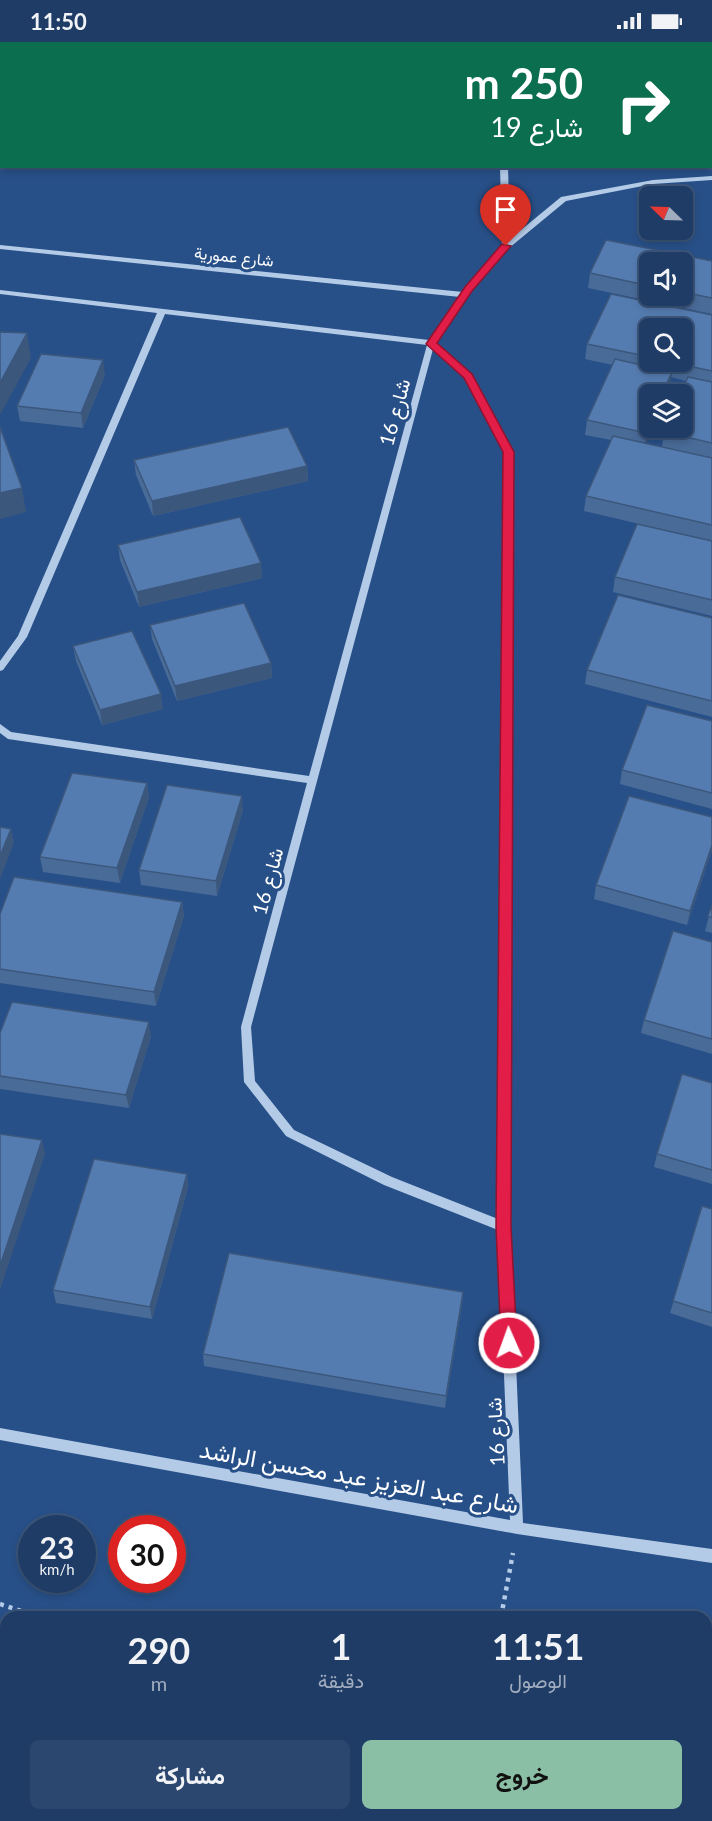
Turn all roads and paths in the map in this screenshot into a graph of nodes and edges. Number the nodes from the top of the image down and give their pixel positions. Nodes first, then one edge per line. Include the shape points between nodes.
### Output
1 (504, 168) edge
2 (712, 178) edge
3 (0, 246) edge
4 (506, 246) junction
5 (0, 292) edge
6 (465, 296) junction
7 (162, 311) junction
8 (431, 344) junction
9 (0, 668) edge
10 (0, 727) edge
11 (313, 780) junction
12 (504, 1227) junction
13 (0, 1434) edge
14 (517, 1528) junction
15 (712, 1556) edge
16 (0, 1604) edge
17 (21, 1611) edge
18 (502, 1611) edge

1 - 4 street
2 - 4 street via 653,182 564,199
3 - 6 street, شارع عمورية
4 - 6 street
5 - 7 street
6 - 8 street
7 - 8 street
7 - 9 street via 22,637
8 - 11 street, شارع 16
8 - 12 street, شارع 16 via 468,376 508,452
10 - 11 street via 8,735
11 - 12 street, شارع 16 via 246,1027 250,1082 290,1133 388,1181
12 - 14 street, شارع 16
13 - 14 street, شارع عبد العزيز عبد محسن الراشد
14 - 15 street, شارع عبد العزيز عبد محسن الراشد
14 - 18 path
16 - 17 path

